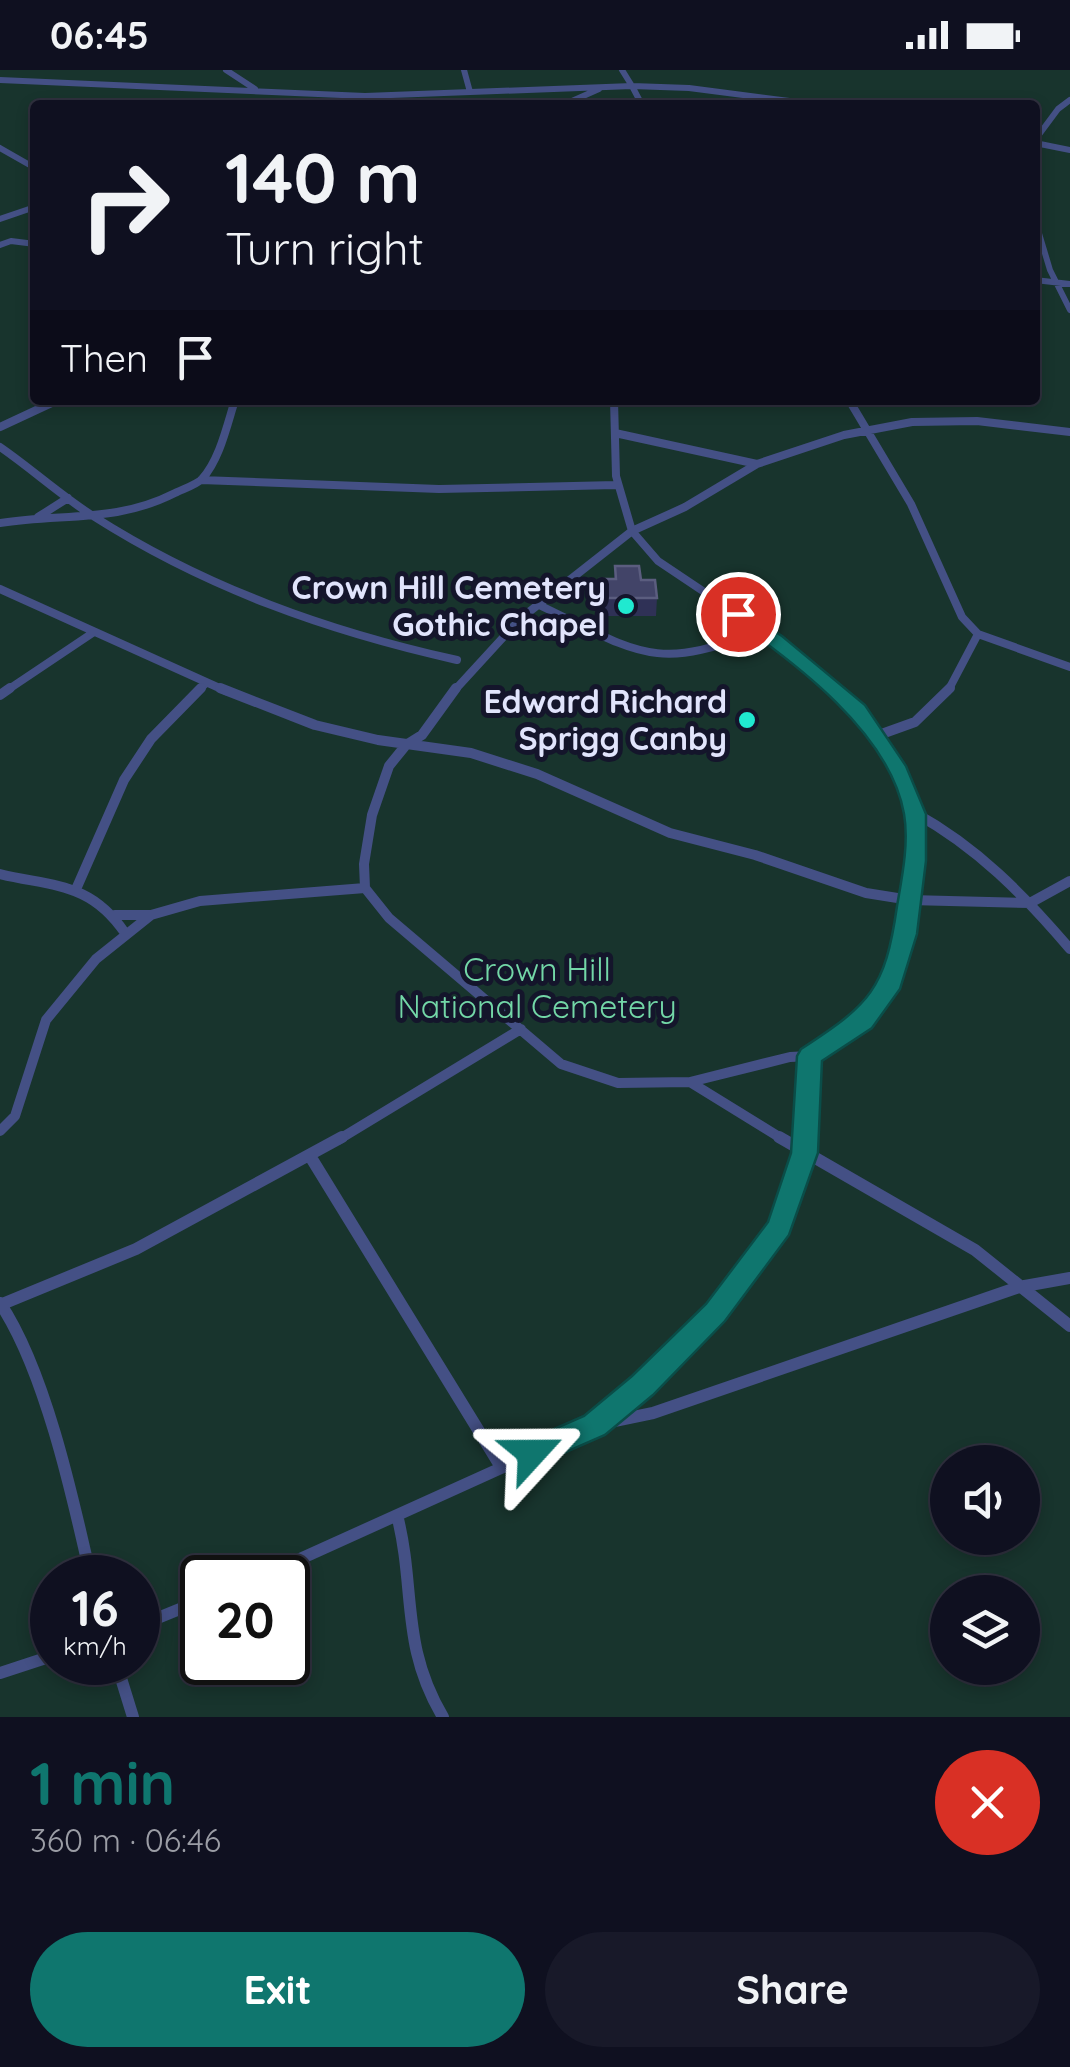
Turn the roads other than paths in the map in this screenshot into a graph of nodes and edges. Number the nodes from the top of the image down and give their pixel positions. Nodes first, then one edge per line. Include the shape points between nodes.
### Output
1 (226, 70) edge
2 (464, 70) edge
3 (622, 70) edge
4 (0, 80) edge
5 (632, 86) junction
6 (600, 88) junction
7 (256, 89) junction
8 (470, 92) junction
9 (366, 96) junction
10 (354, 100) edge
11 (364, 100) edge
12 (574, 100) edge
13 (639, 100) edge
14 (782, 100) edge
15 (1070, 100) edge
16 (1040, 128) edge
17 (1040, 142) edge
18 (0, 148) edge
19 (1070, 150) edge
20 (30, 165) edge
21 (30, 209) edge
22 (0, 219) edge
23 (1040, 235) edge
24 (30, 243) edge
25 (0, 246) edge
26 (1040, 280) edge
27 (1056, 282) junction
28 (1070, 284) edge
29 (1070, 310) edge
30 (47, 405) edge
31 (233, 405) edge
32 (614, 405) edge
33 (853, 405) edge
34 (0, 427) edge
35 (866, 431) junction
36 (1070, 432) edge
37 (614, 433) junction
38 (0, 447) edge
39 (757, 464) junction
40 (201, 480) junction
41 (616, 485) junction
42 (68, 498) junction
43 (116, 514) junction
44 (93, 516) junction
45 (37, 517) junction
46 (1, 526) edge
47 (111, 526) junction
48 (634, 530) junction
49 (0, 589) edge
50 (540, 604) junction
51 (758, 630) junction
52 (94, 632) junction
53 (978, 634) junction
54 (485, 654) junction
55 (457, 660) junction
56 (1070, 667) edge
57 (466, 674) junction
58 (206, 683) junction
59 (0, 695) edge
60 (876, 736) junction
61 (406, 745) junction
62 (915, 814) junction
63 (0, 874) edge
64 (1070, 881) edge
65 (77, 887) junction
66 (365, 888) junction
67 (910, 900) junction
68 (1030, 903) junction
69 (152, 914) junction
70 (115, 915) junction
71 (125, 933) junction
72 (1070, 948) edge
73 (521, 1028) junction
74 (810, 1056) junction
75 (690, 1082) junction
76 (0, 1132) edge
77 (804, 1153) junction
78 (310, 1156) junction
79 (1070, 1278) edge
80 (1018, 1287) junction
81 (0, 1304) edge
82 (1070, 1326) edge
83 (594, 1426) junction
84 (501, 1467) junction
85 (397, 1515) junction
86 (86, 1555) edge
87 (310, 1557) edge
88 (30, 1664) edge
89 (0, 1674) edge
90 (123, 1685) edge
91 (133, 1717) edge
92 (443, 1717) edge

1 - 7 lane
2 - 8 lane
3 - 5 lane
4 - 7 lane
5 - 6 lane
5 - 13 lane
5 - 14 lane
6 - 8 lane
6 - 12 lane
7 - 9 lane
8 - 9 lane
9 - 10 lane
9 - 11 lane
15 - 16 lane
17 - 19 lane
18 - 20 lane
21 - 22 lane
23 - 27 lane
24 - 25 lane
26 - 27 lane
27 - 28 lane
27 - 29 lane
30 - 34 lane
31 - 40 lane
32 - 37 lane
33 - 35 lane
35 - 36 lane via 978,421
35 - 39 lane
35 - 53 lane via 910,504 962,617
37 - 39 lane
37 - 41 lane
38 - 42 lane
39 - 48 lane
40 - 41 lane via 440,488
40 - 43 lane
41 - 48 lane
42 - 44 lane
42 - 45 lane
43 - 44 lane
43 - 47 lane
44 - 45 lane
44 - 47 lane
45 - 46 lane
47 - 55 lane via 228,590 311,625
48 - 50 lane
48 - 51 lane via 641,545
49 - 52 lane
50 - 51 lane via 626,646 677,656
50 - 54 lane
51 - 60 lane via 858,710
52 - 58 lane
52 - 59 lane
53 - 56 lane
53 - 60 lane via 958,682 925,718
54 - 55 lane
54 - 57 lane
55 - 57 lane
57 - 61 lane via 422,735
58 - 61 lane via 314,725
58 - 65 lane via 151,738 124,780
60 - 62 lane
61 - 66 lane via 389,766 372,815
61 - 67 lane via 472,753 538,774 670,833 866,893
62 - 67 lane
62 - 68 lane via 952,836
63 - 65 lane
64 - 68 lane
65 - 70 lane
66 - 69 lane via 219,899
66 - 73 lane via 389,918
67 - 68 lane
67 - 74 lane via 888,989 863,1021
68 - 72 lane
69 - 70 lane
69 - 71 lane
70 - 71 lane
71 - 76 lane via 46,1020 15,1116
73 - 75 lane via 561,1064 618,1083
73 - 78 lane
74 - 75 lane
74 - 77 lane
75 - 77 lane
77 - 80 lane via 976,1250
77 - 83 lane via 779,1227 716,1313
78 - 81 lane via 128,1252
78 - 84 lane
79 - 80 lane
80 - 82 lane
80 - 83 lane via 653,1413
81 - 86 lane via 20,1333
83 - 84 lane
84 - 85 lane
85 - 87 lane
85 - 92 lane via 424,1687
88 - 89 lane
90 - 91 lane

